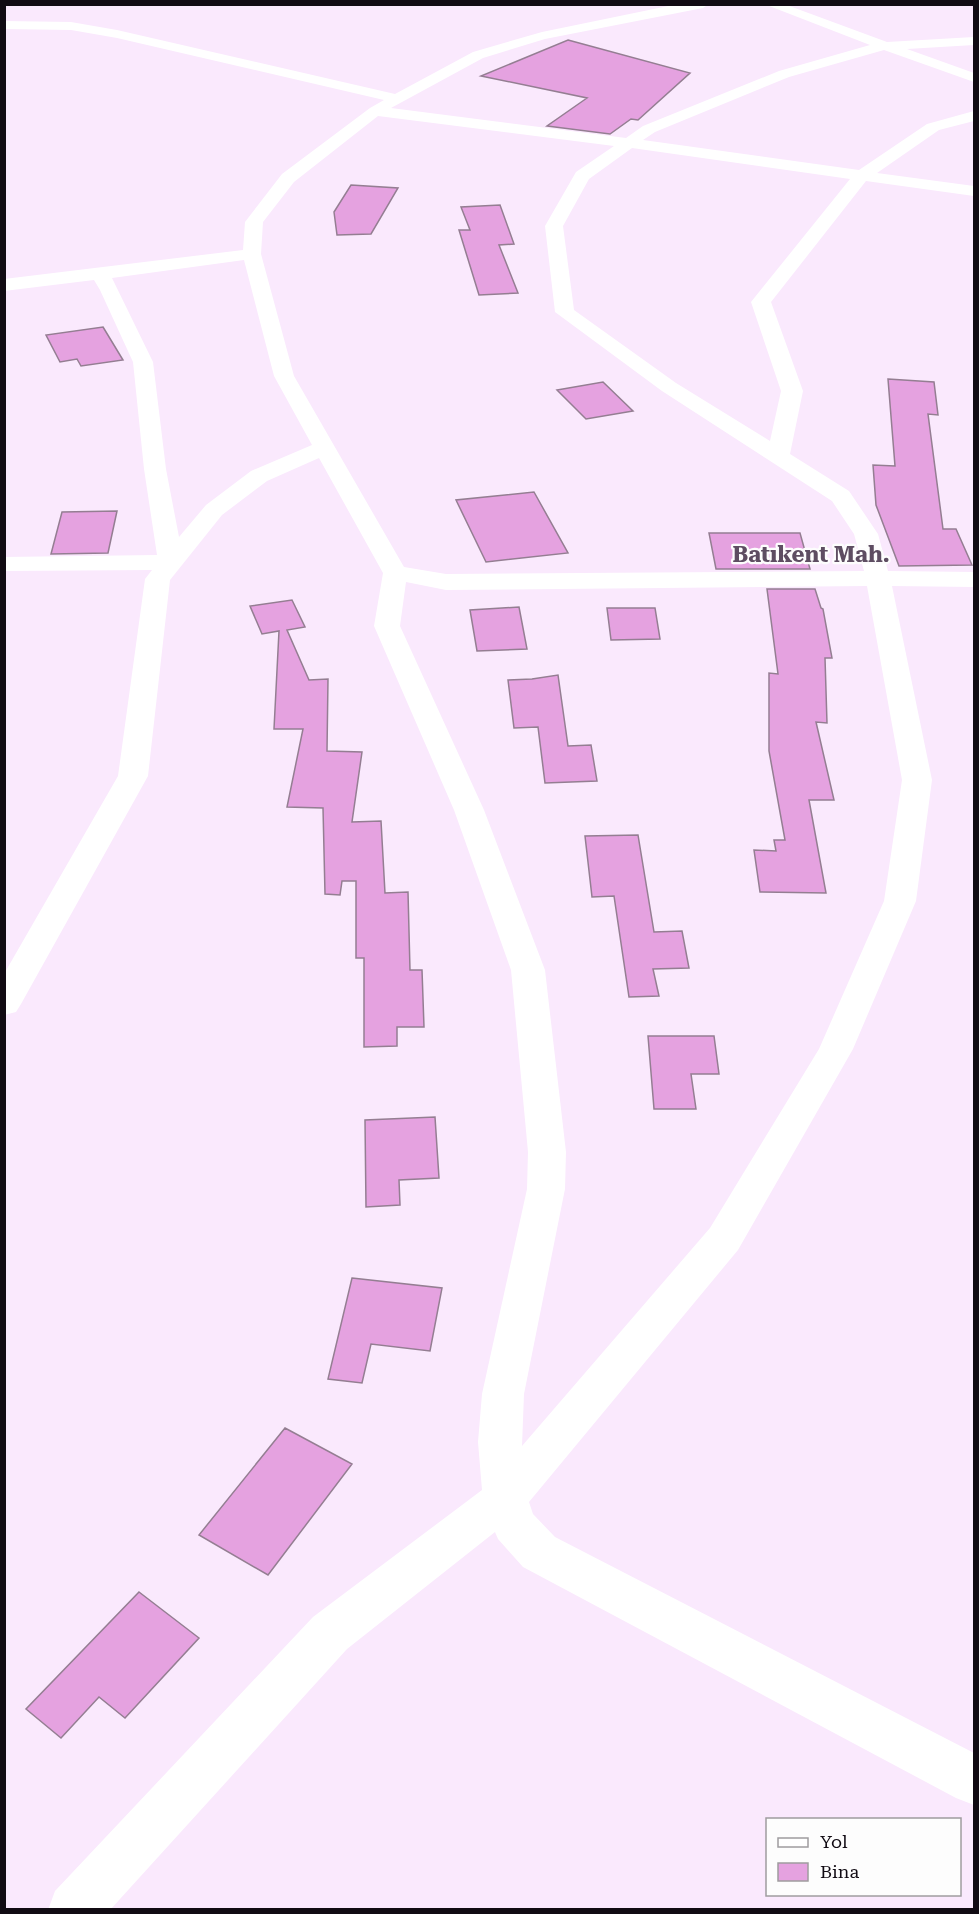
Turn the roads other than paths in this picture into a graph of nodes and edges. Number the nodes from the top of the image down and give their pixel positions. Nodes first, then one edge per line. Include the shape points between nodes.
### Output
1 (703, 4) edge
2 (770, 4) edge
3 (4, 25) edge
4 (975, 41) edge
5 (883, 46) junction
6 (975, 78) edge
7 (398, 99) junction
8 (375, 111) junction
9 (975, 117) edge
10 (629, 143) junction
11 (860, 177) junction
12 (975, 191) edge
13 (252, 254) junction
14 (100, 274) junction
15 (4, 285) edge
16 (324, 448) junction
17 (778, 455) junction
18 (171, 562) junction
19 (4, 564) edge
20 (395, 573) junction
21 (878, 578) junction
22 (975, 580) edge
23 (4, 1004) edge
24 (505, 1498) junction
25 (975, 1780) edge
26 (74, 1910) edge

1 - 7 street via 575,29 478,55
2 - 5 street
3 - 7 street via 71,26 117,34
4 - 5 street
5 - 6 street
5 - 10 street via 784,74 649,129
7 - 8 street
8 - 10 street
8 - 13 street via 288,178 254,222
9 - 11 street via 933,127
10 - 11 street
10 - 17 street via 582,176 554,226 566,312 669,387
11 - 12 street
11 - 17 street via 761,302 792,391
13 - 14 street
13 - 16 street via 284,376
14 - 15 street
14 - 18 street via 143,362
16 - 18 street via 259,476 214,510
16 - 20 street
17 - 21 street via 841,496 866,534
18 - 19 street
18 - 23 street via 158,579 133,776
20 - 21 street via 446,582
20 - 24 street via 387,626 469,810 528,970 547,1152 546,1189 503,1394 500,1442
21 - 22 street
21 - 24 street via 917,780 900,901 836,1049 724,1239
24 - 25 street via 514,1525 539,1552
24 - 26 street via 330,1633

